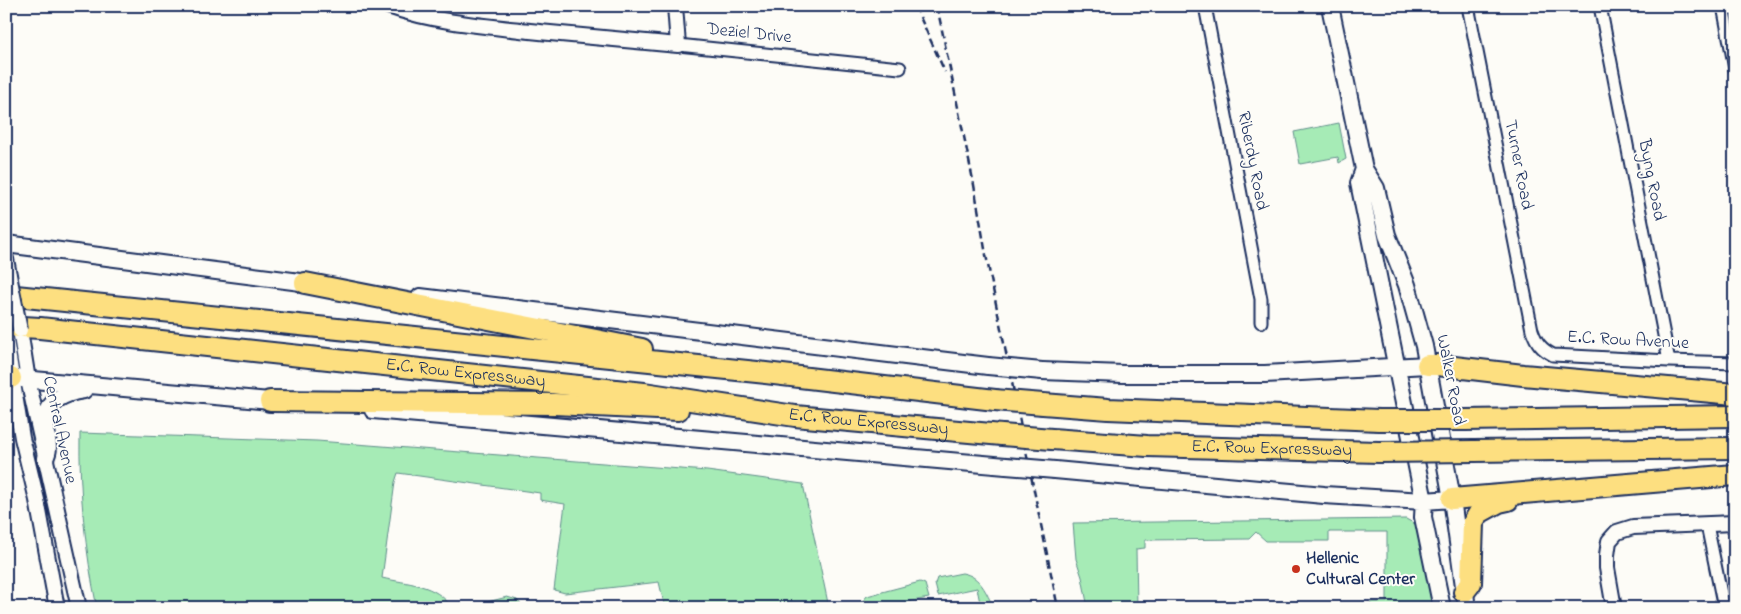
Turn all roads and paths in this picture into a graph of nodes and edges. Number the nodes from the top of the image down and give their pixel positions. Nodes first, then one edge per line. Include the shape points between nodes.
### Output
1 (388, 6) edge
2 (675, 6) edge
3 (1205, 6) edge
4 (1330, 6) edge
5 (1468, 6) edge
6 (1600, 6) edge
7 (1722, 6) edge
8 (678, 45) junction
9 (900, 68) dead end
10 (1735, 69) edge
11 (1364, 169) junction
12 (6, 244) edge
13 (6, 259) edge
14 (305, 283) junction
15 (6, 295) edge
16 (1261, 322) dead end
17 (6, 326) edge
18 (1532, 330) joint
19 (7, 344) edge
20 (1668, 361) junction
21 (1735, 363) edge
22 (1427, 365) junction
23 (1396, 367) junction
24 (757, 372) junction
25 (15, 379) edge
26 (114, 388) junction
27 (1735, 394) edge
28 (270, 401) junction
29 (795, 416) junction
30 (1735, 416) edge
31 (1735, 448) edge
32 (45, 458) junction
33 (1735, 475) edge
34 (1561, 490) junction
35 (1452, 499) junction
36 (1424, 501) junction
37 (1735, 524) edge
38 (1707, 525) junction
39 (1466, 600) edge
40 (57, 608) edge
41 (79, 608) edge
42 (1442, 608) edge
43 (1614, 608) edge
44 (1724, 608) edge

1 - 8 street, Deziel Drive via 409,14 488,27
2 - 8 street
3 - 16 street, Riberdy Road via 1261,299
4 - 11 main road, Walker Road
5 - 18 street, Turner Road
6 - 20 street, Byng Road
7 - 10 street
8 - 9 street, Deziel Drive
11 - 22 main road, Walker Road via 1376,188 1387,235 1407,285
11 - 23 main road, Walker Road via 1360,183
12 - 14 main road
13 - 25 street, Central Avenue, bridge via 24,349
14 - 23 main road, bridge via 1042,371 1265,374
14 - 24 highway
15 - 24 highway, E.C. Row Expressway
17 - 29 highway, E.C. Row Expressway via 644,393
18 - 20 street, E.C. Row Avenue via 1536,342 1553,355
19 - 25 street, Central Avenue
20 - 21 street, E.C. Row Avenue
22 - 23 main road
22 - 27 highway
22 - 35 main road, Walker Road
23 - 36 main road, Walker Road
24 - 30 highway, E.C. Row Expressway, bridge via 995,400 1108,409 1379,420
25 - 26 main road
25 - 32 street, Central Avenue
25 - 40 street, Central Avenue via 22,438
26 - 28 main road
26 - 32 main road via 66,393 52,403 46,426 49,452
28 - 29 highway via 554,404
28 - 36 main road, bridge via 1324,495
29 - 31 highway, E.C. Row Expressway, bridge via 1147,446 1379,452
32 - 41 street, Central Avenue
33 - 34 highway
34 - 35 highway
34 - 39 highway via 1498,502 1479,513 1473,523 1471,583
35 - 36 main road
35 - 39 main road, Walker Road
36 - 42 main road, Walker Road via 1423,517
37 - 38 street
38 - 43 street via 1633,527 1617,532 1609,542 1606,555
38 - 44 street

